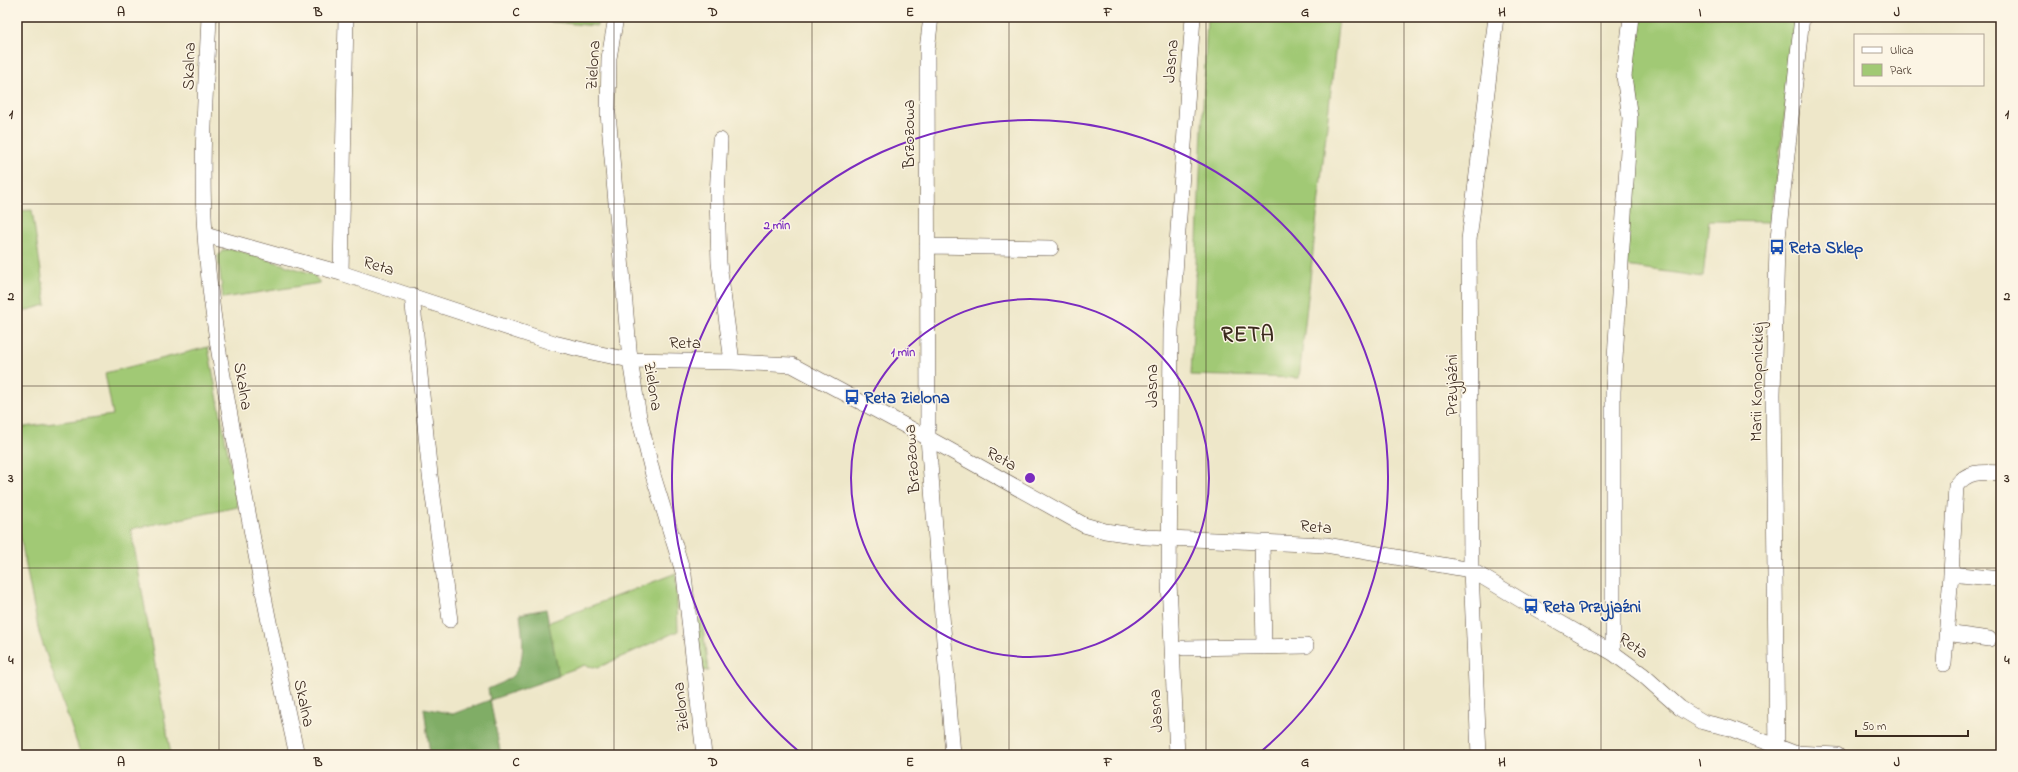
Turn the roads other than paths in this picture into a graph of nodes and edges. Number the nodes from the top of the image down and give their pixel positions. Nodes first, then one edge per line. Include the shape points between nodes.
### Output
1 (209, 17) edge
2 (346, 17) edge
3 (616, 17) edge
4 (931, 17) edge
5 (1193, 17) edge
6 (1496, 17) edge
7 (1631, 17) edge
8 (1802, 17) edge
9 (720, 140) dead end
10 (205, 234) junction
11 (927, 246) junction
12 (1051, 248) dead end
13 (341, 273) junction
14 (412, 296) junction
15 (630, 360) junction
16 (732, 362) junction
17 (928, 438) junction
18 (2001, 473) edge
19 (1169, 538) junction
20 (1262, 542) junction
21 (1471, 570) junction
22 (1951, 574) junction
23 (2001, 579) edge
24 (450, 620) dead end
25 (1946, 633) junction
26 (1989, 639) dead end
27 (1306, 646) dead end
28 (1264, 647) junction
29 (1184, 648) dead end
30 (1614, 653) junction
31 (1944, 664) dead end
32 (1777, 752) edge
33 (296, 755) edge
34 (704, 755) edge
35 (953, 755) edge
36 (1177, 755) edge
37 (1479, 755) edge
38 (1837, 755) edge

1 - 10 street, Skalna via 203,181
2 - 13 street
3 - 15 street, Zielona via 609,58 608,113
4 - 11 street, Brzozowa via 927,50
5 - 19 street, Jasna via 1171,330
6 - 21 street, Przyjaźni via 1469,240
7 - 30 street via 1624,76 1630,118 1613,390
8 - 32 street, Marii Konopnickiej via 1777,247 1773,394
9 - 16 street via 717,197 720,263
10 - 13 street, Reta
10 - 33 street, Skalna via 225,391
11 - 12 street
11 - 17 street, Brzozowa
13 - 14 street, Reta
14 - 15 street, Reta via 554,343
14 - 24 street via 430,475
15 - 16 street, Reta
15 - 34 street, Zielona via 639,417 653,475 684,575
16 - 17 street, Reta via 792,365
17 - 19 street, Reta via 1084,525 1129,536
17 - 35 street, Brzozowa
18 - 22 street via 1974,473 1962,478 1956,486
19 - 20 street, Reta
19 - 36 street, Jasna via 1168,582
20 - 21 street, Reta via 1326,545
20 - 28 street
21 - 30 street, Reta
21 - 37 street, Przyjaźni
22 - 23 street
22 - 25 street
25 - 26 street
25 - 31 street
27 - 28 street
28 - 29 street
30 - 32 street, Reta via 1644,675 1680,708 1703,722 1728,728
32 - 38 street, Reta

